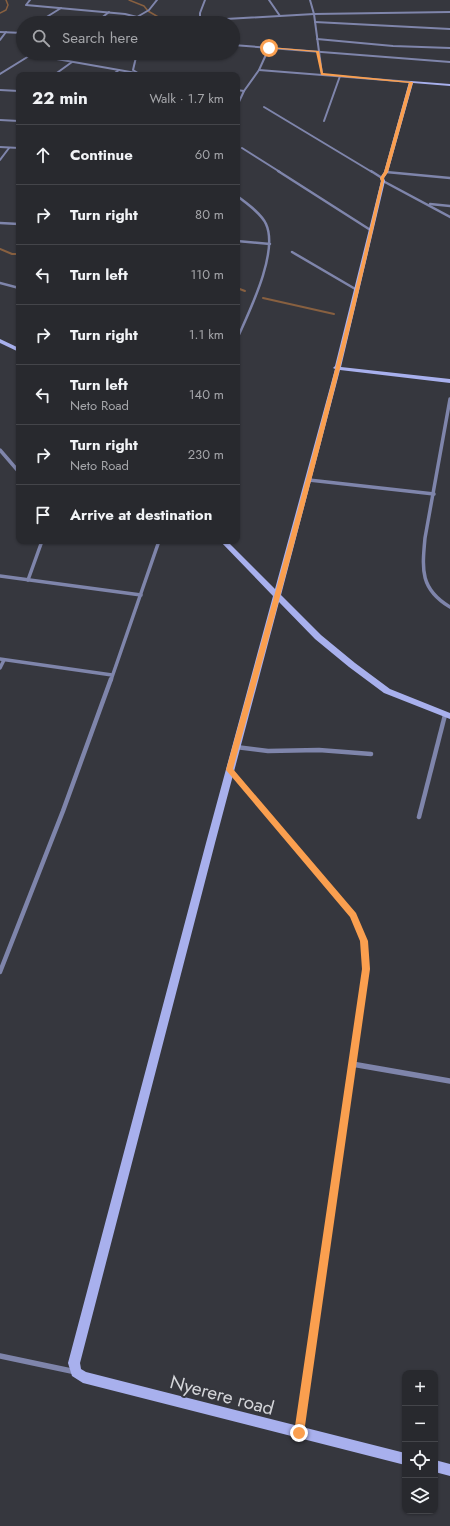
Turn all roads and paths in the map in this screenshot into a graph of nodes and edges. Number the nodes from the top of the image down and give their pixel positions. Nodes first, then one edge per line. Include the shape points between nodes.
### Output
1 (30, 0) edge
2 (157, 0) edge
3 (205, 0) edge
4 (270, 0) edge
5 (310, 0) edge
6 (62, 8) junction
7 (110, 12) junction
8 (450, 12) edge
9 (314, 14) junction
10 (49, 16) edge
11 (105, 16) edge
12 (132, 16) edge
13 (139, 16) edge
14 (200, 16) edge
15 (280, 16) junction
16 (240, 19) edge
17 (315, 22) junction
18 (450, 30) edge
19 (0, 32) edge
20 (6, 32) junction
21 (16, 33) edge
22 (317, 39) junction
23 (0, 40) edge
24 (240, 46) edge
25 (269, 48) junction
26 (450, 48) edge
27 (318, 52) junction
28 (23, 60) edge
29 (61, 60) edge
30 (135, 60) edge
31 (72, 62) junction
32 (450, 62) edge
33 (119, 70) junction
34 (132, 70) junction
35 (259, 70) junction
36 (123, 71) junction
37 (58, 72) edge
38 (116, 72) edge
39 (130, 72) edge
40 (135, 72) edge
41 (0, 74) edge
42 (322, 74) junction
43 (340, 76) junction
44 (411, 82) junction
45 (450, 85) edge
46 (0, 90) edge
47 (240, 90) edge
48 (16, 91) edge
49 (244, 91) junction
50 (240, 98) edge
51 (264, 107) dead end
52 (0, 120) edge
53 (16, 121) edge
54 (324, 121) dead end
55 (0, 147) edge
56 (9, 148) junction
57 (16, 148) edge
58 (242, 148) dead end
59 (0, 160) edge
60 (383, 177) junction
61 (450, 178) edge
62 (240, 199) edge
63 (427, 204) junction
64 (450, 206) edge
65 (450, 217) edge
66 (0, 223) edge
67 (16, 224) edge
68 (372, 231) junction
69 (240, 241) edge
70 (270, 244) junction
71 (292, 252) dead end
72 (0, 283) edge
73 (16, 287) edge
74 (357, 290) junction
75 (240, 332) edge
76 (0, 341) edge
77 (16, 349) edge
78 (336, 368) junction
79 (450, 381) edge
80 (450, 399) edge
81 (0, 450) edge
82 (16, 469) edge
83 (309, 480) junction
84 (434, 494) junction
85 (41, 544) edge
86 (158, 544) edge
87 (226, 544) edge
88 (0, 576) edge
89 (28, 580) junction
90 (141, 594) junction
91 (277, 596) junction
92 (450, 607) edge
93 (2, 659) edge
94 (0, 668) edge
95 (112, 675) junction
96 (447, 716) edge
97 (236, 747) junction
98 (371, 754) dead end
99 (230, 770) junction
100 (419, 817) dead end
101 (0, 972) edge
102 (352, 1064) junction
103 (450, 1081) edge
104 (0, 1356) edge
105 (76, 1372) junction
106 (299, 1433) junction
107 (402, 1458) edge
108 (438, 1467) edge
109 (450, 1470) edge

1 - 6 street via 26,5
2 - 13 street via 148,11
3 - 14 street
4 - 15 street
5 - 9 street
6 - 7 street
6 - 10 street
7 - 11 street
7 - 12 street
8 - 9 street
9 - 15 street
9 - 17 street
15 - 16 street
17 - 18 street
17 - 22 street
19 - 20 street
20 - 21 street
20 - 23 street
22 - 26 street
22 - 27 street
24 - 25 street
25 - 27 street
25 - 35 street
27 - 32 street
27 - 42 street
28 - 41 street
29 - 31 street
30 - 34 street
31 - 33 street
31 - 37 street
33 - 36 street
33 - 38 street
34 - 36 street
34 - 40 street
35 - 42 street
35 - 49 street
36 - 39 street
42 - 43 street
43 - 44 street
43 - 54 street
44 - 45 street
44 - 60 street
46 - 48 street
47 - 49 street
49 - 50 street
51 - 60 street
52 - 53 street
55 - 56 street
56 - 57 street
56 - 59 street
58 - 68 street
60 - 61 street
60 - 63 street
60 - 68 street
62 - 70 street via 266,224
63 - 64 street
63 - 65 street
66 - 67 street
68 - 74 street
69 - 70 street
70 - 75 street via 261,279
71 - 74 street
72 - 73 street
74 - 78 street
76 - 77 street
78 - 79 street
78 - 83 street
80 - 84 street
81 - 82 street
83 - 84 street
83 - 91 street
84 - 92 street via 425,533 426,579 436,599
85 - 89 street
86 - 90 street
87 - 91 street
88 - 89 street
89 - 90 street
90 - 95 street
91 - 96 street via 318,637 388,691
91 - 97 street
93 - 94 street
93 - 95 street
95 - 101 street via 59,823
96 - 100 street
97 - 98 street via 268,751 318,750
97 - 99 street
99 - 102 street via 353,916 364,941 366,969
99 - 105 street via 74,1363
102 - 103 street
102 - 106 street
104 - 105 street
105 - 106 street, Nyerere road via 83,1377
106 - 107 street, Nyerere road
108 - 109 street

